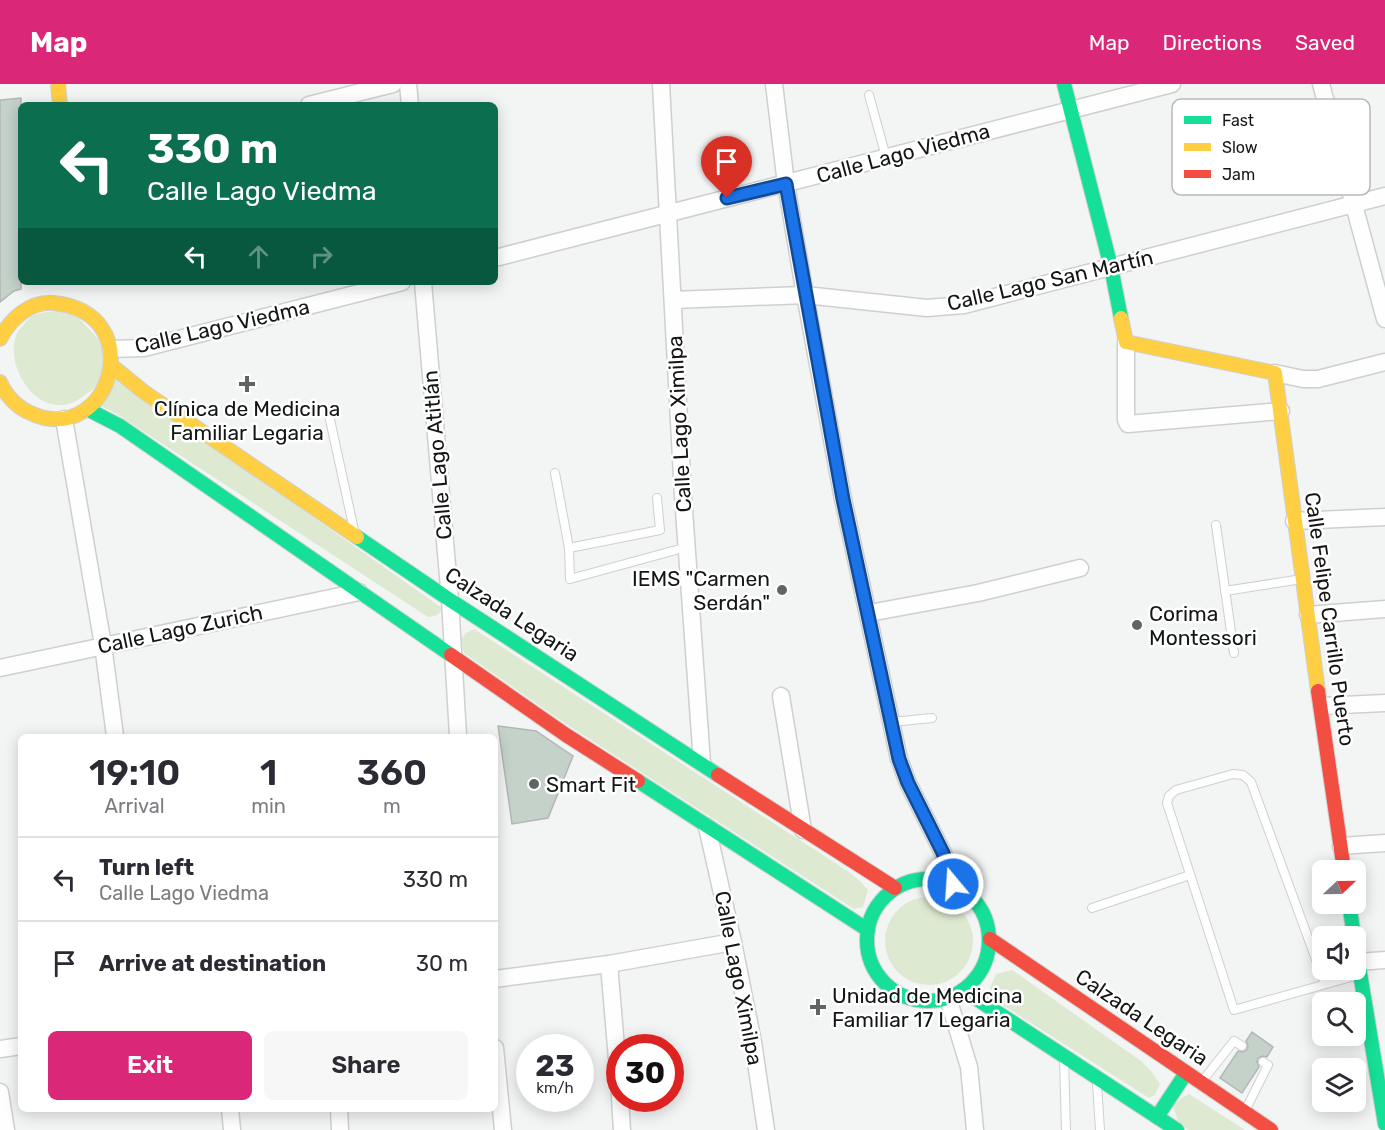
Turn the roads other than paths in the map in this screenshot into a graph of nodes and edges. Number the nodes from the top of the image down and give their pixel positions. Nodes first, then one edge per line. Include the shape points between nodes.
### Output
1 (58, 84) edge
2 (393, 84) edge
3 (408, 84) edge
4 (661, 84) edge
5 (774, 84) edge
6 (1064, 84) edge
7 (1172, 84) edge
8 (1321, 84) edge
9 (869, 95) dead end
10 (1325, 99) edge
11 (60, 102) edge
12 (321, 102) edge
13 (410, 102) edge
14 (1071, 110) junction
15 (886, 157) junction
16 (786, 184) junction
17 (1351, 195) edge
18 (1385, 196) edge
19 (1353, 204) junction
20 (669, 212) junction
21 (498, 257) edge
22 (1111, 267) junction
23 (390, 285) edge
24 (423, 285) edge
25 (805, 295) junction
26 (673, 300) junction
27 (0, 308) edge
28 (17, 316) junction
29 (1385, 319) edge
30 (0, 339) edge
31 (1126, 342) junction
32 (111, 358) junction
33 (1385, 362) edge
34 (1275, 373) junction
35 (1, 386) edge
36 (87, 409) junction
37 (1281, 411) junction
38 (329, 415) dead end
39 (64, 419) junction
40 (555, 473) dead end
41 (657, 498) dead end
42 (1385, 517) edge
43 (1294, 521) junction
44 (1216, 525) dead end
45 (354, 533) junction
46 (687, 547) junction
47 (569, 548) junction
48 (1080, 568) dead end
49 (1302, 579) junction
50 (359, 591) junction
51 (1225, 591) junction
52 (450, 600) junction
53 (1385, 609) edge
54 (869, 613) junction
55 (1308, 615) junction
56 (103, 645) junction
57 (1234, 653) dead end
58 (453, 658) junction
59 (0, 668) edge
60 (781, 696) dead end
61 (1385, 703) edge
62 (1322, 706) junction
63 (932, 718) dead end
64 (892, 722) junction
65 (115, 734) edge
66 (458, 734) edge
67 (702, 763) junction
68 (707, 828) junction
69 (802, 830) junction
70 (1385, 843) edge
71 (1341, 846) junction
72 (1343, 860) edge
73 (1190, 874) junction
74 (953, 884) junction
75 (895, 888) junction
76 (1092, 908) dead end
77 (868, 930) junction
78 (990, 939) junction
79 (733, 942) junction
80 (1385, 960) edge
81 (1366, 961) edge
82 (609, 964) junction
83 (498, 979) edge
84 (1330, 980) edge
85 (1361, 980) edge
86 (1324, 984) junction
87 (963, 990) junction
88 (948, 998) junction
89 (615, 1034) edge
90 (18, 1046) edge
91 (1242, 1047) dead end
92 (0, 1049) edge
93 (1064, 1056) junction
94 (1263, 1062) dead end
95 (1186, 1073) junction
96 (1097, 1078) junction
97 (498, 1079) edge
98 (1201, 1083) junction
99 (0, 1092) edge
100 (1384, 1106) edge
101 (230, 1112) edge
102 (339, 1112) edge
103 (621, 1112) edge
104 (1245, 1112) junction
105 (1157, 1117) junction
106 (1385, 1124) edge
107 (6, 1130) edge
108 (232, 1130) edge
109 (340, 1130) edge
110 (503, 1130) edge
111 (622, 1130) edge
112 (766, 1130) edge
113 (975, 1130) edge
114 (1066, 1130) edge
115 (1100, 1130) edge
116 (1177, 1130) edge
117 (1271, 1130) edge

1 - 11 main road
2 - 12 street
3 - 13 street
4 - 20 street, Calle Lago Ximilpa
5 - 16 street
6 - 14 main road
7 - 14 street, Calle Lago Viedma
8 - 10 street
9 - 15 lane
14 - 15 street, Calle Lago Viedma
14 - 22 main road
15 - 16 street, Calle Lago Viedma
16 - 20 street, Calle Lago Viedma
16 - 25 street
17 - 19 street
18 - 19 street, Calle Lago San Martín
19 - 22 street, Calle Lago San Martín
19 - 29 street
20 - 21 street, Calle Lago Viedma
20 - 26 street, Calle Lago Ximilpa
22 - 25 street, Calle Lago San Martín via 955,306 927,308
22 - 31 main road
23 - 32 street, Calle Lago Viedma
24 - 52 street, Calle Lago Atitlán
25 - 26 street, Calle Lago San Martín
25 - 54 street
26 - 46 street, Calle Lago Ximilpa
27 - 28 main road
28 - 30 main road
28 - 32 main road via 35,306 64,300 97,322 108,339
31 - 34 main road
31 - 37 street via 1128,424
32 - 36 main road via 104,391
32 - 45 main road, Calzada Legaria via 144,392
33 - 34 street via 1318,379
34 - 37 main road, Calle Felipe Carrillo Puerto
35 - 39 main road via 13,403 28,413
36 - 39 main road
36 - 50 main road via 120,426
37 - 43 main road, Calle Felipe Carrillo Puerto
38 - 45 lane
39 - 56 street
40 - 47 lane
41 - 47 lane via 660,530
42 - 43 street
43 - 49 main road, Calle Felipe Carrillo Puerto
44 - 51 lane
45 - 52 main road, Calzada Legaria
46 - 47 lane via 570,579
46 - 67 street, Calle Lago Ximilpa
48 - 54 street via 978,594
49 - 51 lane
49 - 55 main road, Calle Felipe Carrillo Puerto
50 - 56 street, Calle Lago Zurich
50 - 58 main road
51 - 57 lane
52 - 58 street, Calle Lago Atitlán
52 - 67 main road, Calzada Legaria
53 - 55 street
54 - 64 street
55 - 62 main road, Calle Felipe Carrillo Puerto
56 - 59 street, Calle Lago Zurich
56 - 65 street
58 - 66 street, Calle Lago Atitlán
58 - 68 main road
60 - 69 street
61 - 62 street
62 - 71 main road, Calle Felipe Carrillo Puerto
63 - 64 lane
64 - 74 street via 908,783 943,853
67 - 69 main road, Calzada Legaria
68 - 77 main road
68 - 79 street, Calle Lago Ximilpa
69 - 75 main road, Calzada Legaria
70 - 71 street
71 - 72 main road, Calle Felipe Carrillo Puerto
73 - 76 lane
73 - 86 lane via 1234,1010
73 - 86 lane via 1167,803 1169,796 1176,790 1233,774 1243,776 1251,782
74 - 75 main road via 934,878 914,880
74 - 78 main road via 980,906
75 - 77 main road via 877,906
77 - 88 main road via 873,965 896,992 912,999
78 - 87 main road via 985,963
78 - 95 main road, Calzada Legaria
79 - 82 street
79 - 112 street, Calle Lago Ximilpa
80 - 81 street
82 - 83 street
82 - 89 street
84 - 86 lane
85 - 100 main road
87 - 88 main road
87 - 93 main road
88 - 113 street via 969,1067
90 - 92 street
91 - 98 lane via 1234,1041
93 - 96 main road
93 - 114 lane
94 - 104 lane via 1268,1065
95 - 98 main road, Calzada Legaria
95 - 105 main road
96 - 105 main road
96 - 115 lane
97 - 110 street
98 - 104 main road, Calzada Legaria
99 - 107 street
100 - 106 main road
101 - 108 street
102 - 109 street
103 - 111 street
104 - 117 main road, Calzada Legaria
105 - 116 main road

